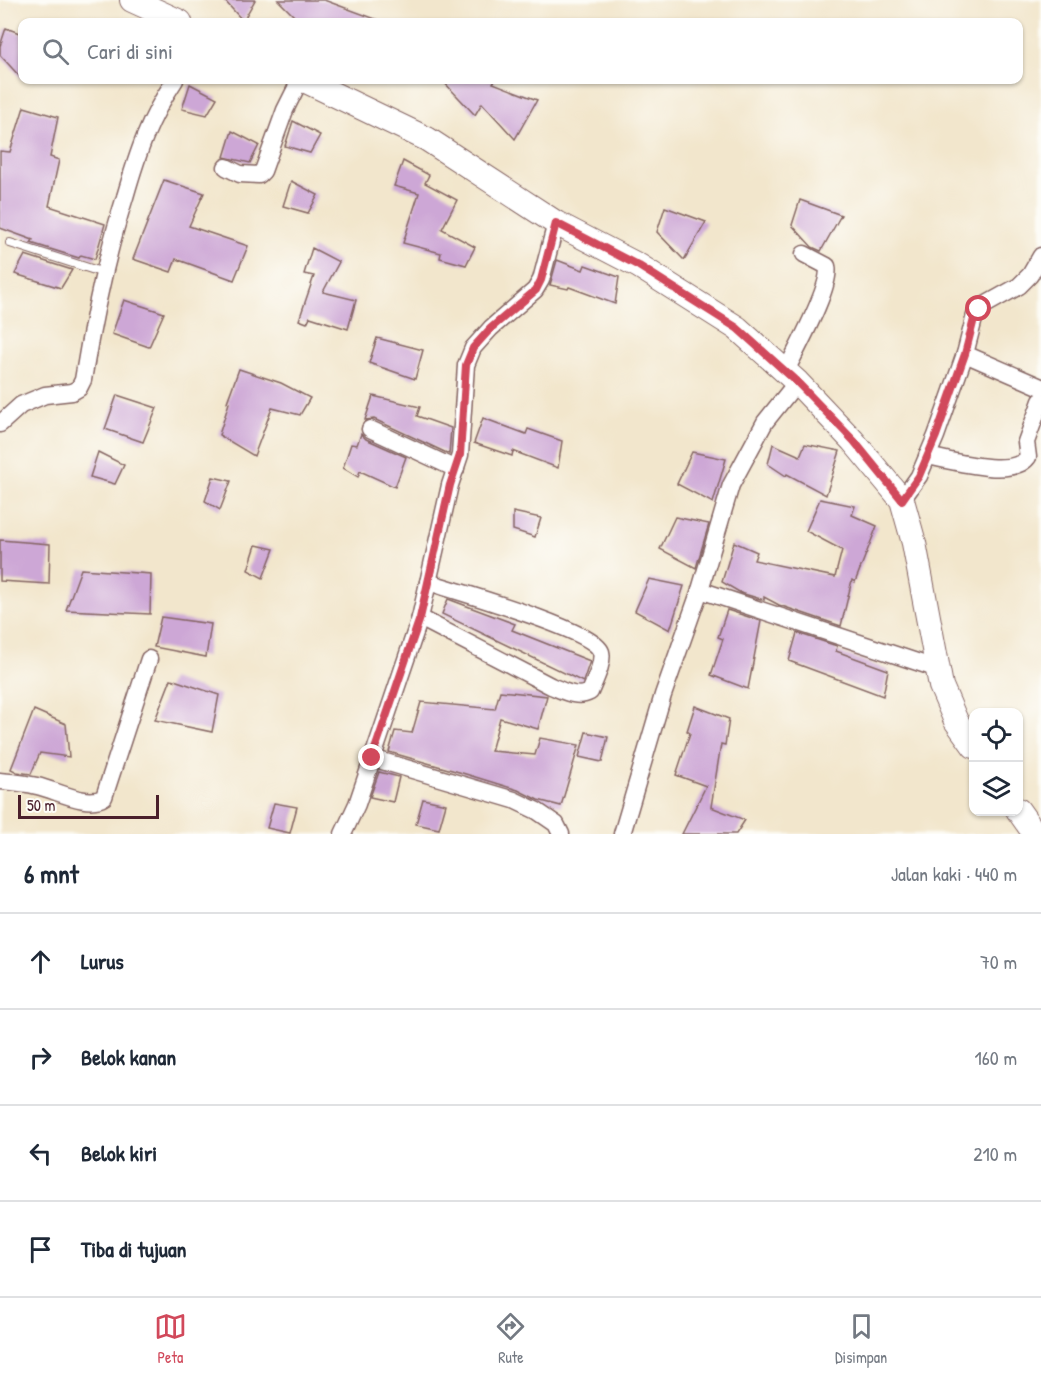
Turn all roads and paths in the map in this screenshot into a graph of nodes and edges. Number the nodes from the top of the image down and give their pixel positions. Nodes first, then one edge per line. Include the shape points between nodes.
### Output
1 (132, 0) edge
2 (171, 18) edge
3 (173, 84) edge
4 (300, 84) edge
5 (311, 84) edge
6 (226, 167) dead end
7 (556, 223) junction
8 (10, 243) dead end
9 (804, 254) dead end
10 (1041, 256) edge
11 (104, 273) junction
12 (965, 354) junction
13 (791, 377) junction
14 (1041, 387) edge
15 (1041, 401) edge
16 (0, 424) edge
17 (370, 429) dead end
18 (927, 456) junction
19 (456, 469) junction
20 (902, 500) junction
21 (428, 582) junction
22 (700, 590) junction
23 (420, 618) junction
24 (149, 659) dead end
25 (938, 669) junction
26 (969, 739) edge
27 (372, 758) junction
28 (0, 781) edge
29 (1022, 816) edge
30 (343, 834) edge
31 (561, 834) edge
32 (622, 834) edge
33 (1035, 834) edge

1 - 2 street
3 - 11 street via 139,150
4 - 6 street via 285,110 263,171 248,176
5 - 7 street via 428,139
7 - 13 street via 639,266 737,328
7 - 19 street via 536,290 491,328 473,348 466,365
8 - 11 lane
9 - 13 street via 827,266 828,277
10 - 12 street via 1019,286 979,309
11 - 16 street via 79,388 21,405
12 - 14 street
12 - 18 street
13 - 20 street via 854,441
13 - 22 street via 731,485
15 - 18 street via 1026,442 1028,457 1022,463 1005,468 983,467
17 - 19 street
18 - 20 street
19 - 21 street
20 - 25 street
21 - 23 street
21 - 23 street via 565,628 596,645 602,658 590,692 572,694
22 - 25 street
22 - 32 street via 663,695
23 - 27 street
24 - 28 street via 105,797 89,802 38,786
25 - 26 street via 956,721
27 - 30 street
27 - 31 street via 514,800 556,824
29 - 33 street

